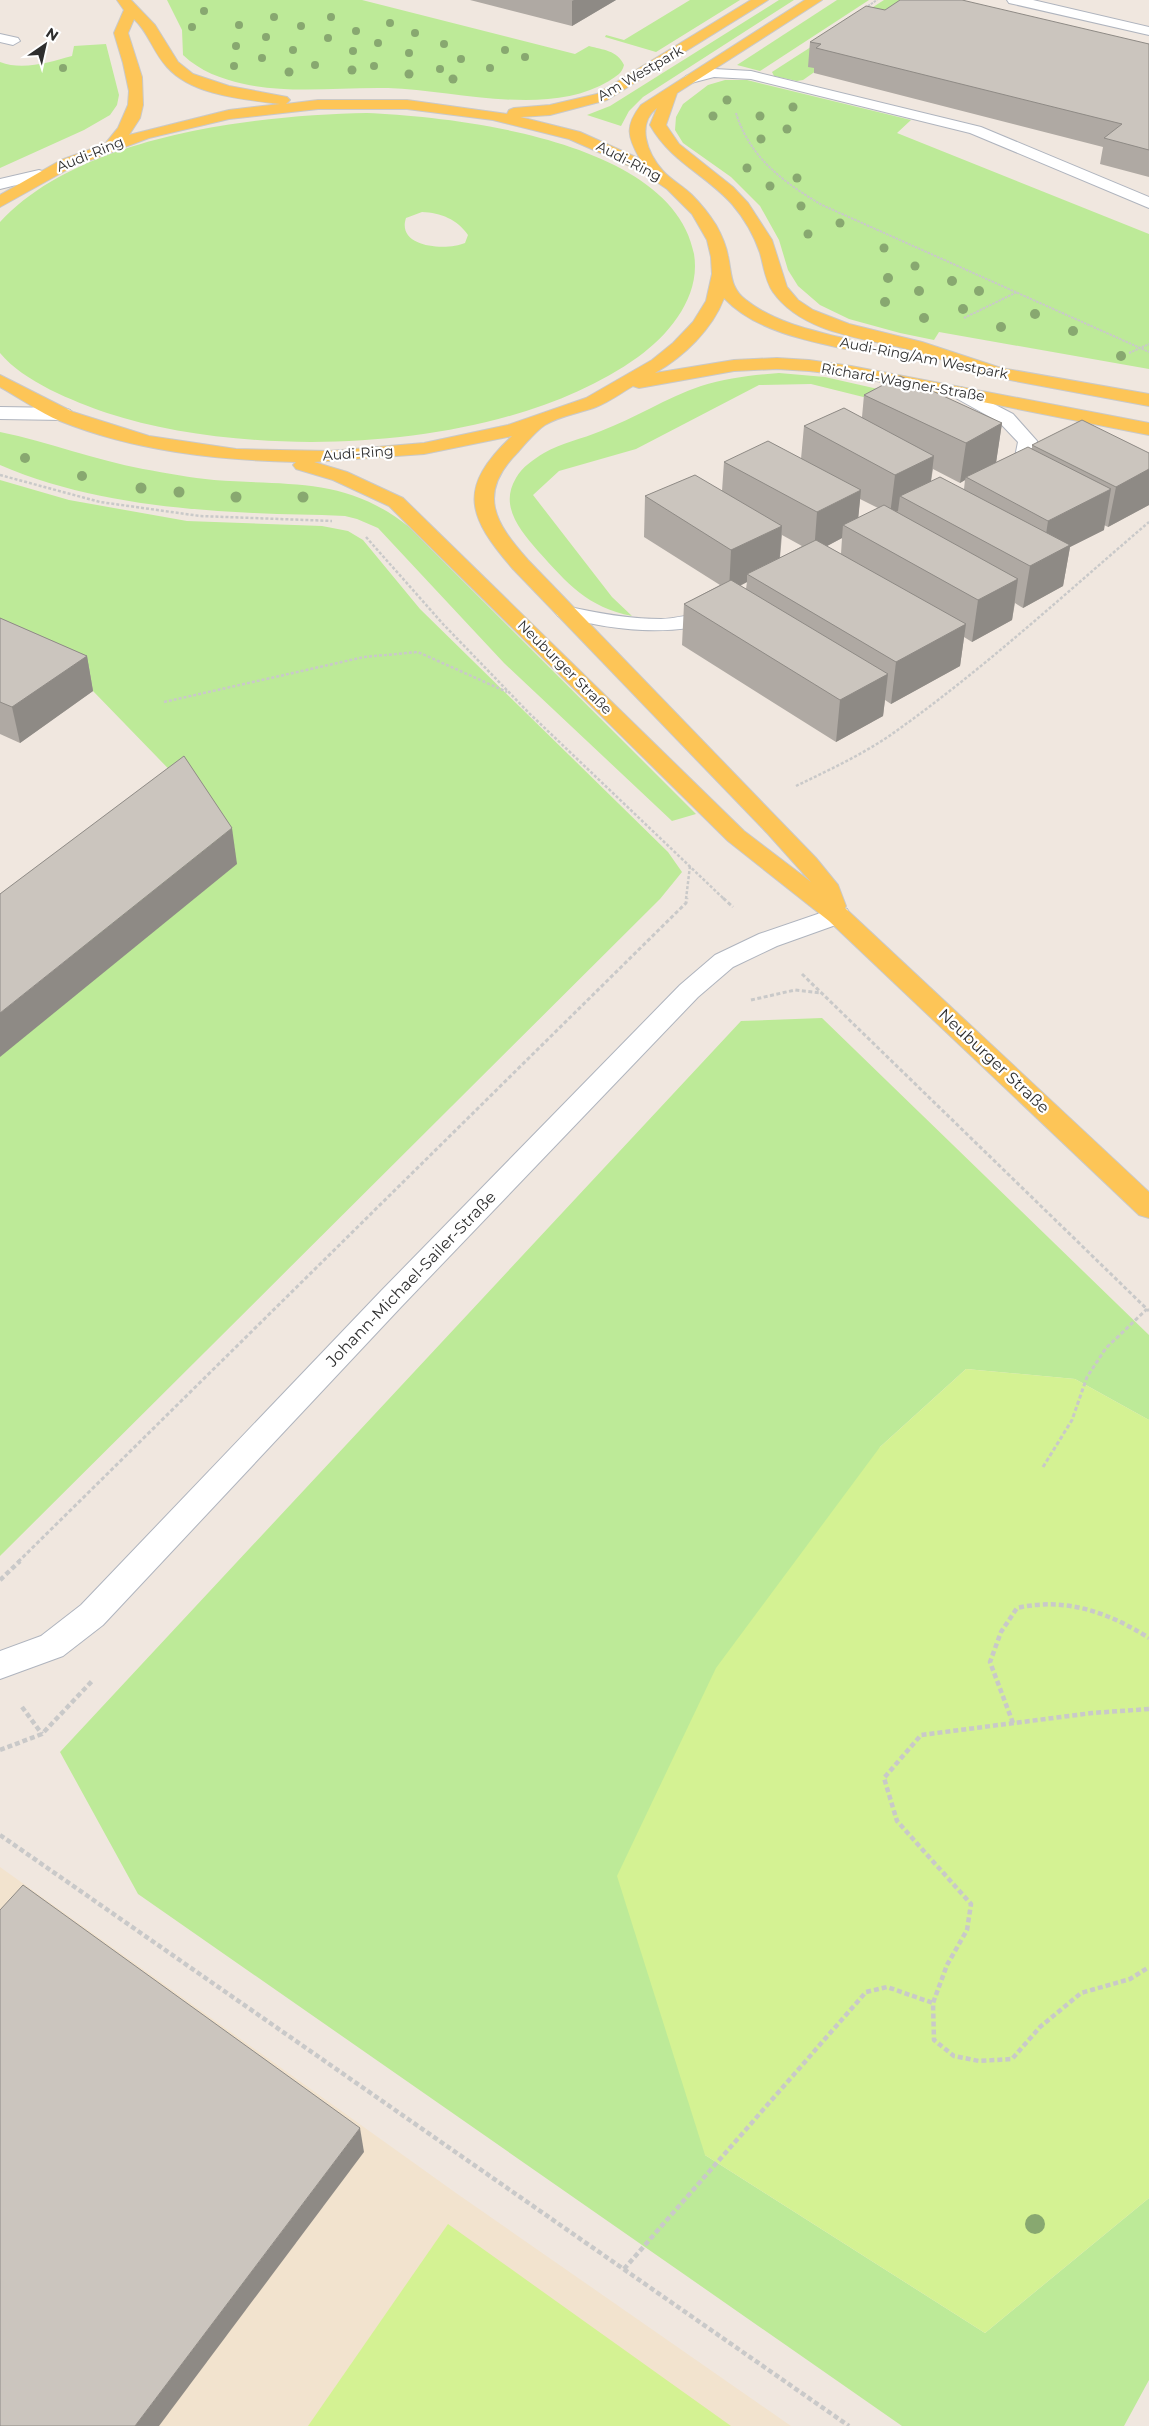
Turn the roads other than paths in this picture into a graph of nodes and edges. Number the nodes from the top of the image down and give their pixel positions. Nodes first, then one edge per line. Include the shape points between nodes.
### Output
1 (761, 0) edge
2 (816, 0) edge
3 (1014, 0) edge
4 (127, 6) edge
5 (1149, 31) edge
6 (691, 79) junction
7 (670, 93) junction
8 (324, 105) junction
9 (477, 113) junction
10 (112, 143) junction
11 (656, 173) junction
12 (39, 176) junction
13 (0, 184) edge
14 (0, 202) edge
15 (1149, 203) edge
16 (721, 275) junction
17 (996, 372) junction
18 (0, 380) edge
19 (626, 385) junction
20 (962, 393) junction
21 (1149, 400) edge
22 (0, 413) edge
23 (63, 414) junction
24 (538, 422) junction
25 (1149, 429) edge
26 (270, 455) junction
27 (988, 483) edge
28 (740, 607) edge
29 (565, 612) junction
30 (838, 915) junction
31 (1149, 1208) edge
32 (0, 1665) edge

1 - 9 main road, Am Westpark via 602,96 542,111
2 - 6 main road, Am Westpark
3 - 5 street
4 - 8 main road via 150,28 175,66 196,80 252,95
4 - 10 main road via 121,33 135,78 137,104 128,127
6 - 7 main road, Am Westpark
6 - 15 street via 714,73 759,77 975,130
7 - 11 main road, Am Westpark via 649,105 637,120 636,135
7 - 17 main road via 658,125 663,138 677,153 717,181 749,213 762,233 774,278 790,302 807,313 845,328
8 - 9 main road, Audi-Ring via 419,107
8 - 10 main road, Audi-Ring via 200,120
9 - 11 main road, Audi-Ring via 573,135 614,151
10 - 12 main road, Audi-Ring
11 - 16 main road, Audi-Ring via 688,200 708,228 716,243
12 - 13 street
12 - 14 main road, Audi-Ring
16 - 17 main road, Audi-Ring/Am Westpark via 728,292 739,303 788,328 840,342
16 - 19 main road, Audi-Ring via 711,308 686,340 670,356
17 - 21 main road, Audi-Ring/Am Westpark
18 - 23 main road, Audi-Ring
19 - 20 main road, Richard-Wagner-Straße via 704,370 766,364 851,370
19 - 24 main road, Audi-Ring
20 - 25 main road, Richard-Wagner-Straße
20 - 27 street via 1006,418 1028,441 1022,464
22 - 23 street
23 - 26 main road, Audi-Ring via 115,432 193,449
24 - 26 main road, Audi-Ring via 430,447 350,455
24 - 29 main road, Neuburger Straße via 491,473 484,508 488,521 501,540
26 - 30 main road, Neuburger Straße via 340,476 396,502 736,836
28 - 29 street via 708,620 643,625
29 - 30 main road, Neuburger Straße via 767,818 826,885
30 - 31 main road, Neuburger Straße
30 - 32 street, Johann-Michael-Sailer-Straße via 768,940 724,961 688,991 92,1615 52,1646

